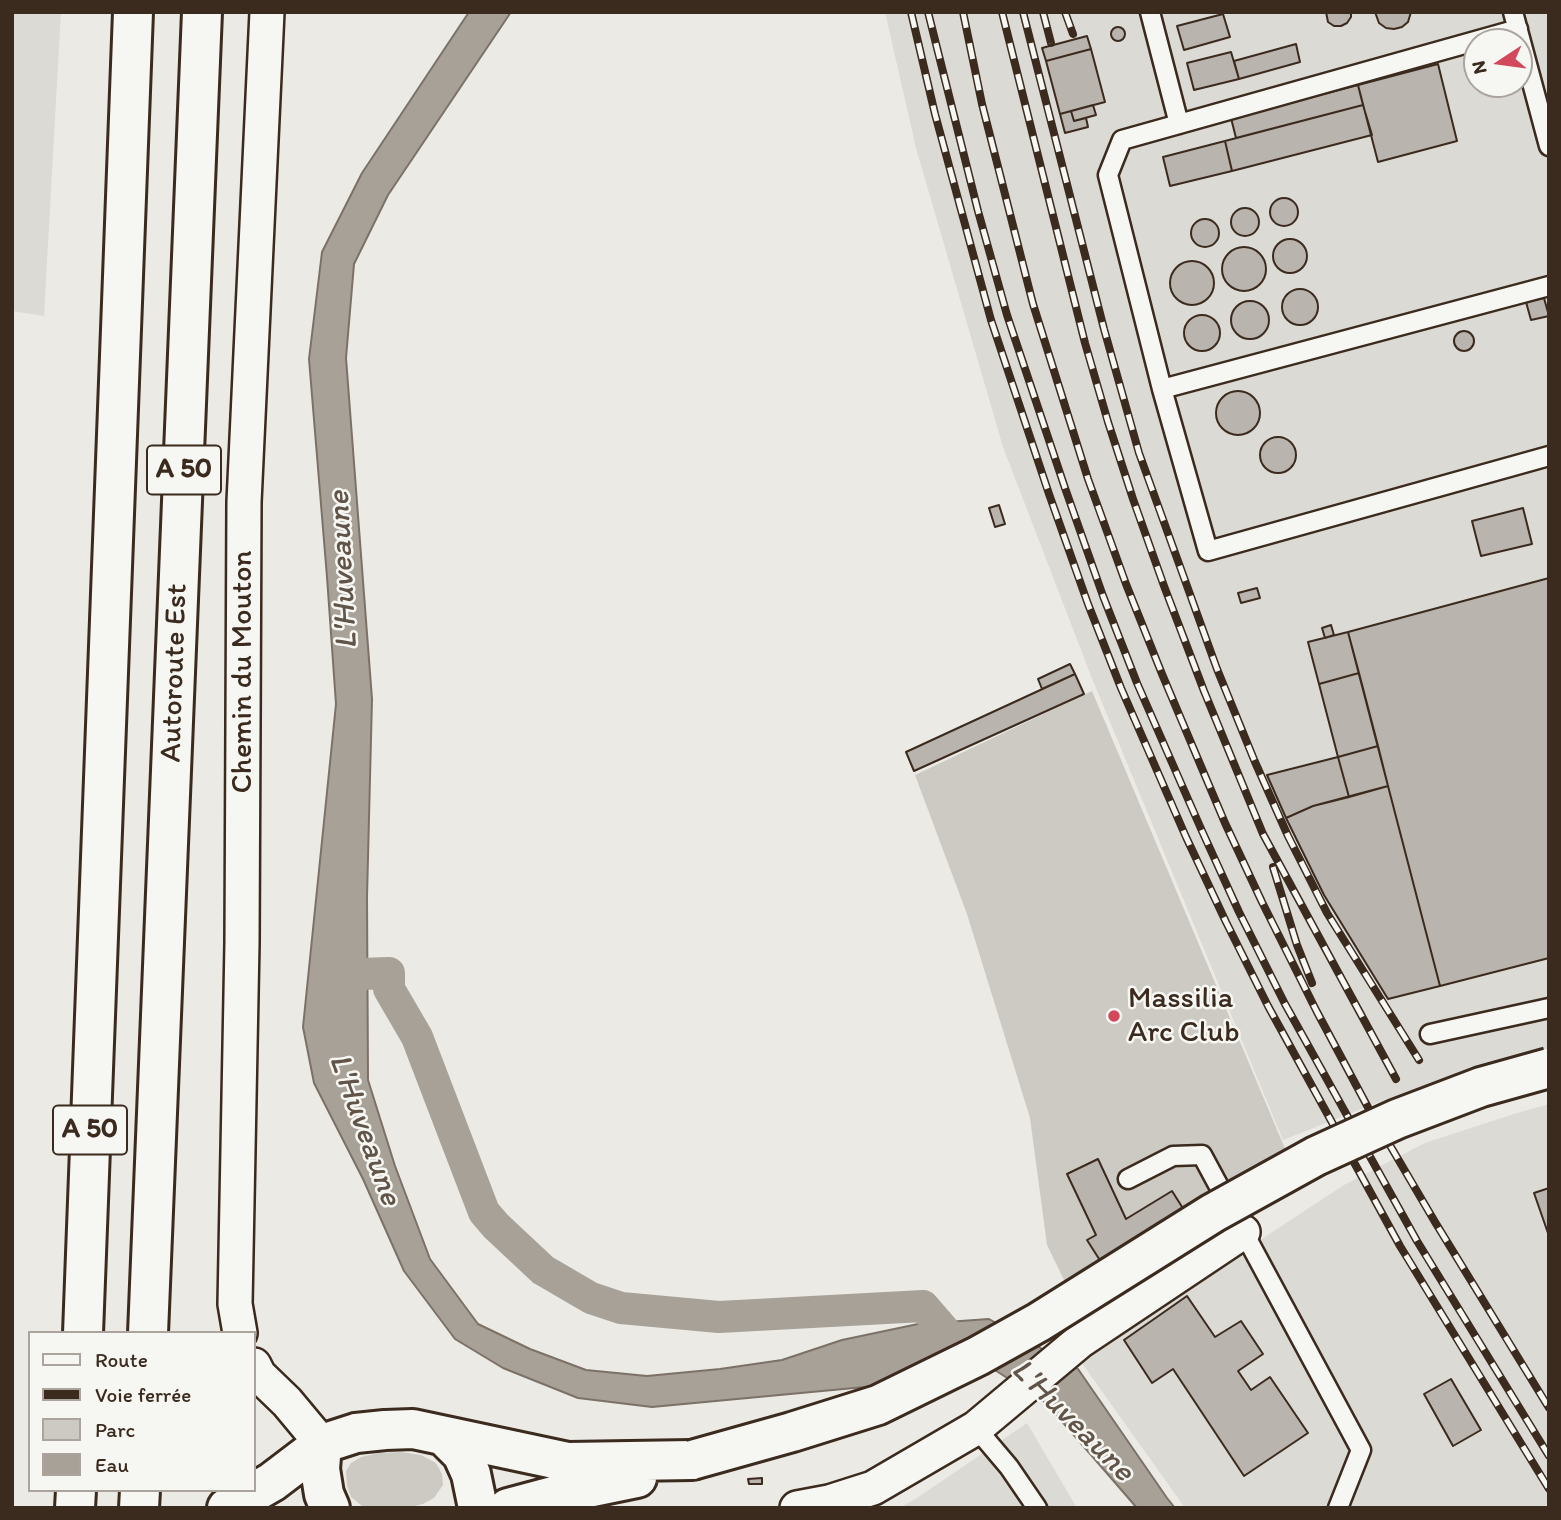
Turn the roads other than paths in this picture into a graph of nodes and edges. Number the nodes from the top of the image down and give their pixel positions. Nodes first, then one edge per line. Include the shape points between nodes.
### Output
1 (134, 12) edge
2 (202, 12) edge
3 (267, 12) edge
4 (1150, 12) edge
5 (1515, 21) edge
6 (1179, 124) junction
7 (1547, 135) edge
8 (1549, 286) edge
9 (1162, 389) junction
10 (1549, 456) edge
11 (1549, 1008) edge
12 (1430, 1034) dead end
13 (1549, 1068) edge
14 (1128, 1179) dead end
15 (1243, 1232) junction
16 (83, 1331) edge
17 (148, 1331) edge
18 (240, 1331) edge
19 (256, 1369) edge
20 (976, 1428) junction
21 (445, 1437) junction
22 (323, 1444) junction
23 (692, 1460) junction
24 (256, 1491) edge
25 (255, 1492) edge
26 (227, 1508) edge
27 (330, 1508) edge
28 (478, 1508) edge
29 (508, 1508) edge
30 (797, 1508) edge
31 (1037, 1508) edge
32 (1338, 1508) edge

1 - 16 main road, A 50
2 - 17 main road, Autoroute Est / A 50
3 - 18 street, Chemin du Mouton via 244,502 235,1304
4 - 6 lane
5 - 6 lane
5 - 7 lane
6 - 9 lane via 1122,139 1108,174
8 - 9 lane
9 - 10 lane via 1208,551
11 - 12 lane
13 - 23 main road, bridge via 1396,1119 1316,1156 1213,1213 1039,1322 878,1405
14 - 15 lane via 1173,1156 1202,1155
15 - 20 street via 1071,1349
15 - 32 lane via 1361,1450
19 - 22 street
20 - 30 street via 873,1488
20 - 31 lane
21 - 22 main road via 413,1429 385,1430
21 - 23 main road via 568,1462
21 - 28 main road via 462,1454
22 - 24 main road
22 - 27 main road via 320,1469
23 - 29 main road
25 - 26 main road

